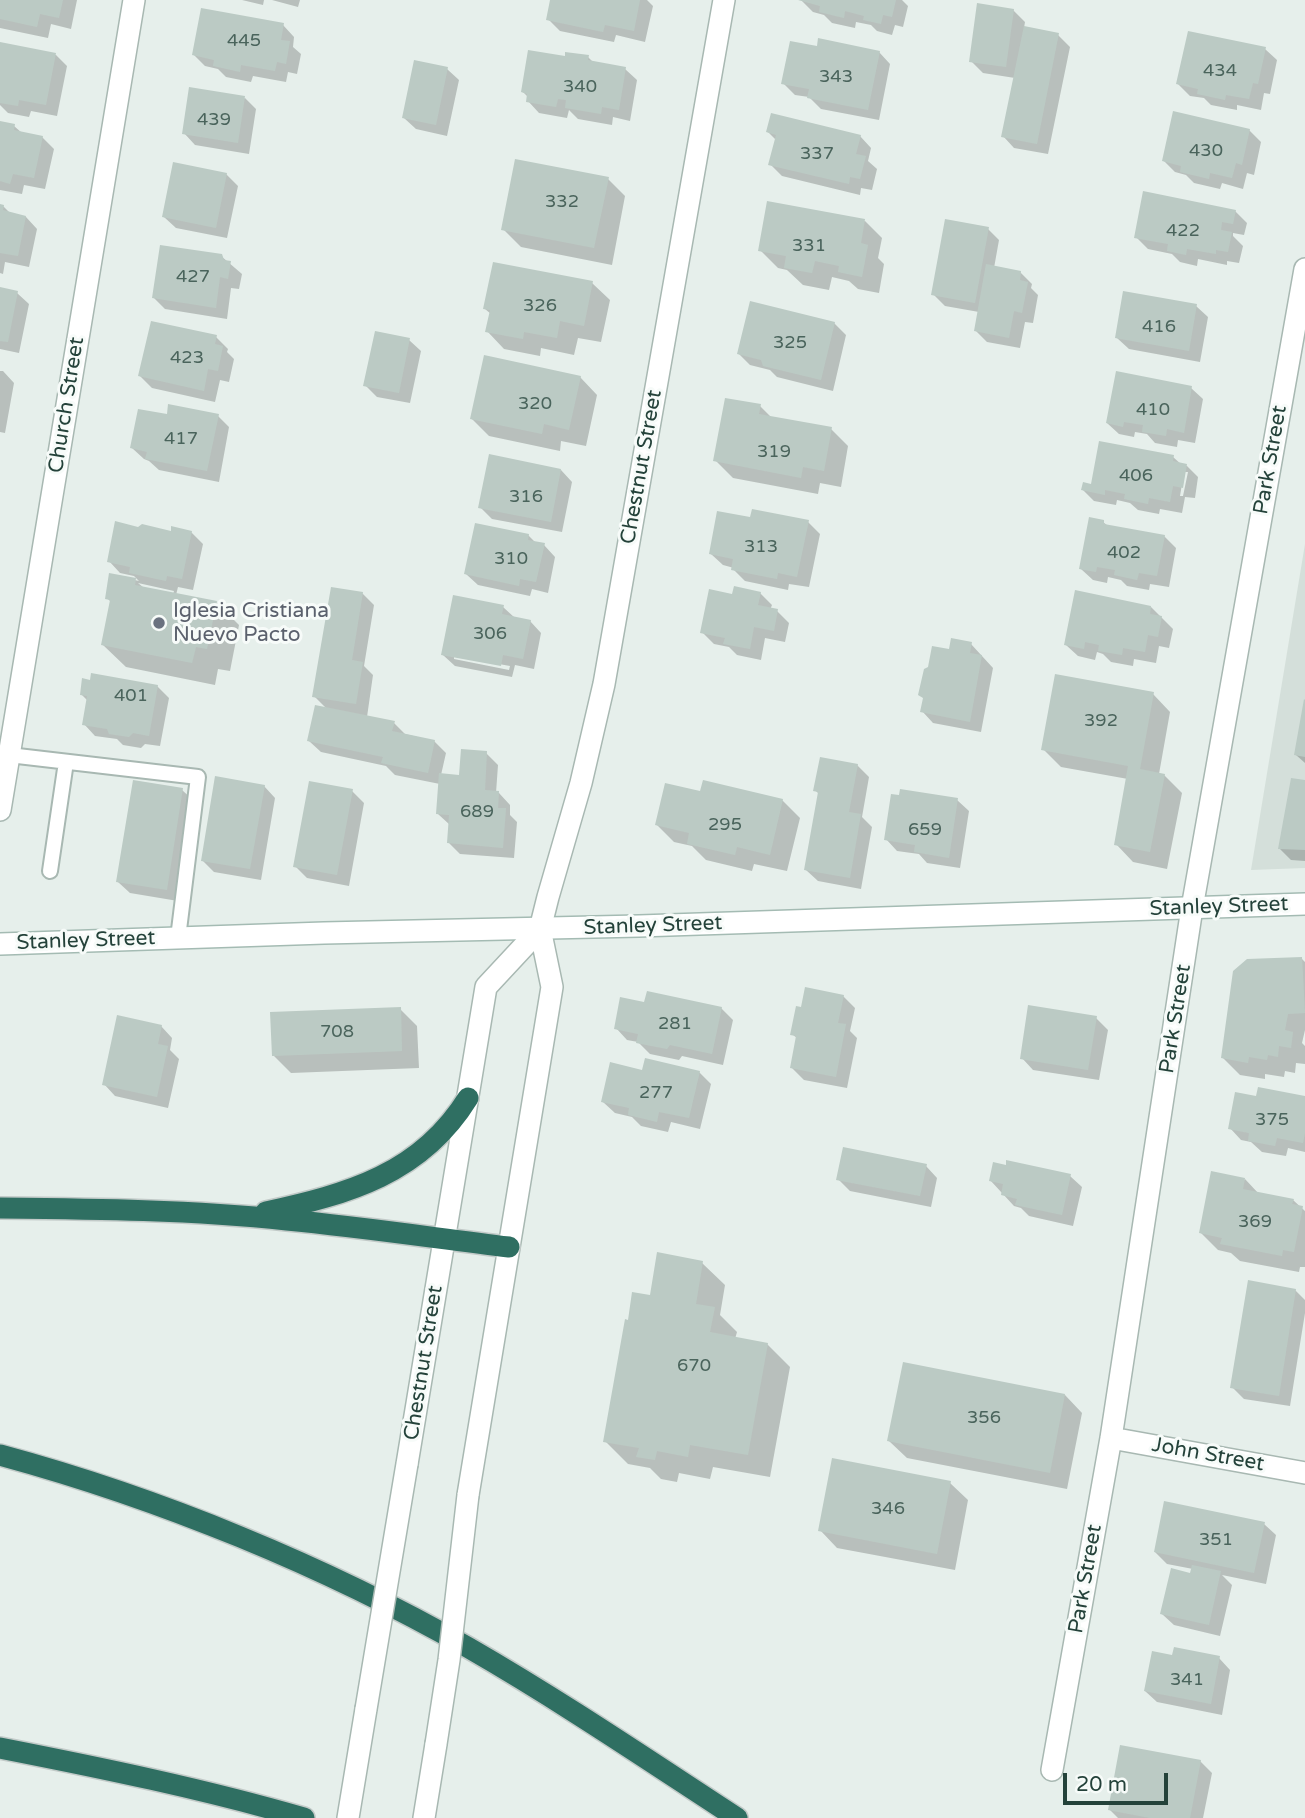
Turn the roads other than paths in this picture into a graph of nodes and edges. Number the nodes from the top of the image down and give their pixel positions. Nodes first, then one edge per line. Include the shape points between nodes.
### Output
1 (134, 0) edge
2 (724, 0) edge
3 (1305, 269) edge
4 (9, 755) junction
5 (66, 762) junction
6 (0, 810) edge
7 (50, 871) dead end
8 (1305, 904) edge
9 (1192, 908) junction
10 (540, 929) junction
11 (178, 938) junction
12 (0, 944) edge
13 (468, 1098) junction
14 (0, 1208) edge
15 (245, 1216) junction
16 (445, 1239) junction
17 (509, 1247) junction
18 (1111, 1438) junction
19 (0, 1455) edge
20 (1305, 1473) edge
21 (0, 1748) edge
22 (1052, 1770) dead end
23 (304, 1818) edge
24 (348, 1818) edge
25 (424, 1818) edge
26 (737, 1818) edge

1 - 4 street, Church Street
2 - 10 street, Chestnut Street via 604,684
3 - 9 street, Park Street
4 - 5 lane
4 - 6 street, Church Street
5 - 7 lane
5 - 11 lane via 198,777
8 - 9 street, Stanley Street
9 - 10 street, Stanley Street
9 - 18 street, Park Street
10 - 11 street, Stanley Street
10 - 13 street, Chestnut Street via 486,987
10 - 17 street, Chestnut Street via 552,987
11 - 12 street, Stanley Street
13 - 15 highway via 427,1148 386,1175 330,1196
13 - 16 street, Chestnut Street
14 - 15 highway
15 - 16 highway
16 - 17 highway
16 - 24 street, Chestnut Street, bridge
17 - 25 street, Chestnut Street, bridge via 468,1495
18 - 20 street, John Street
18 - 22 street, Park Street
19 - 26 highway via 176,1512 384,1604 540,1690
21 - 23 highway via 177,1785

